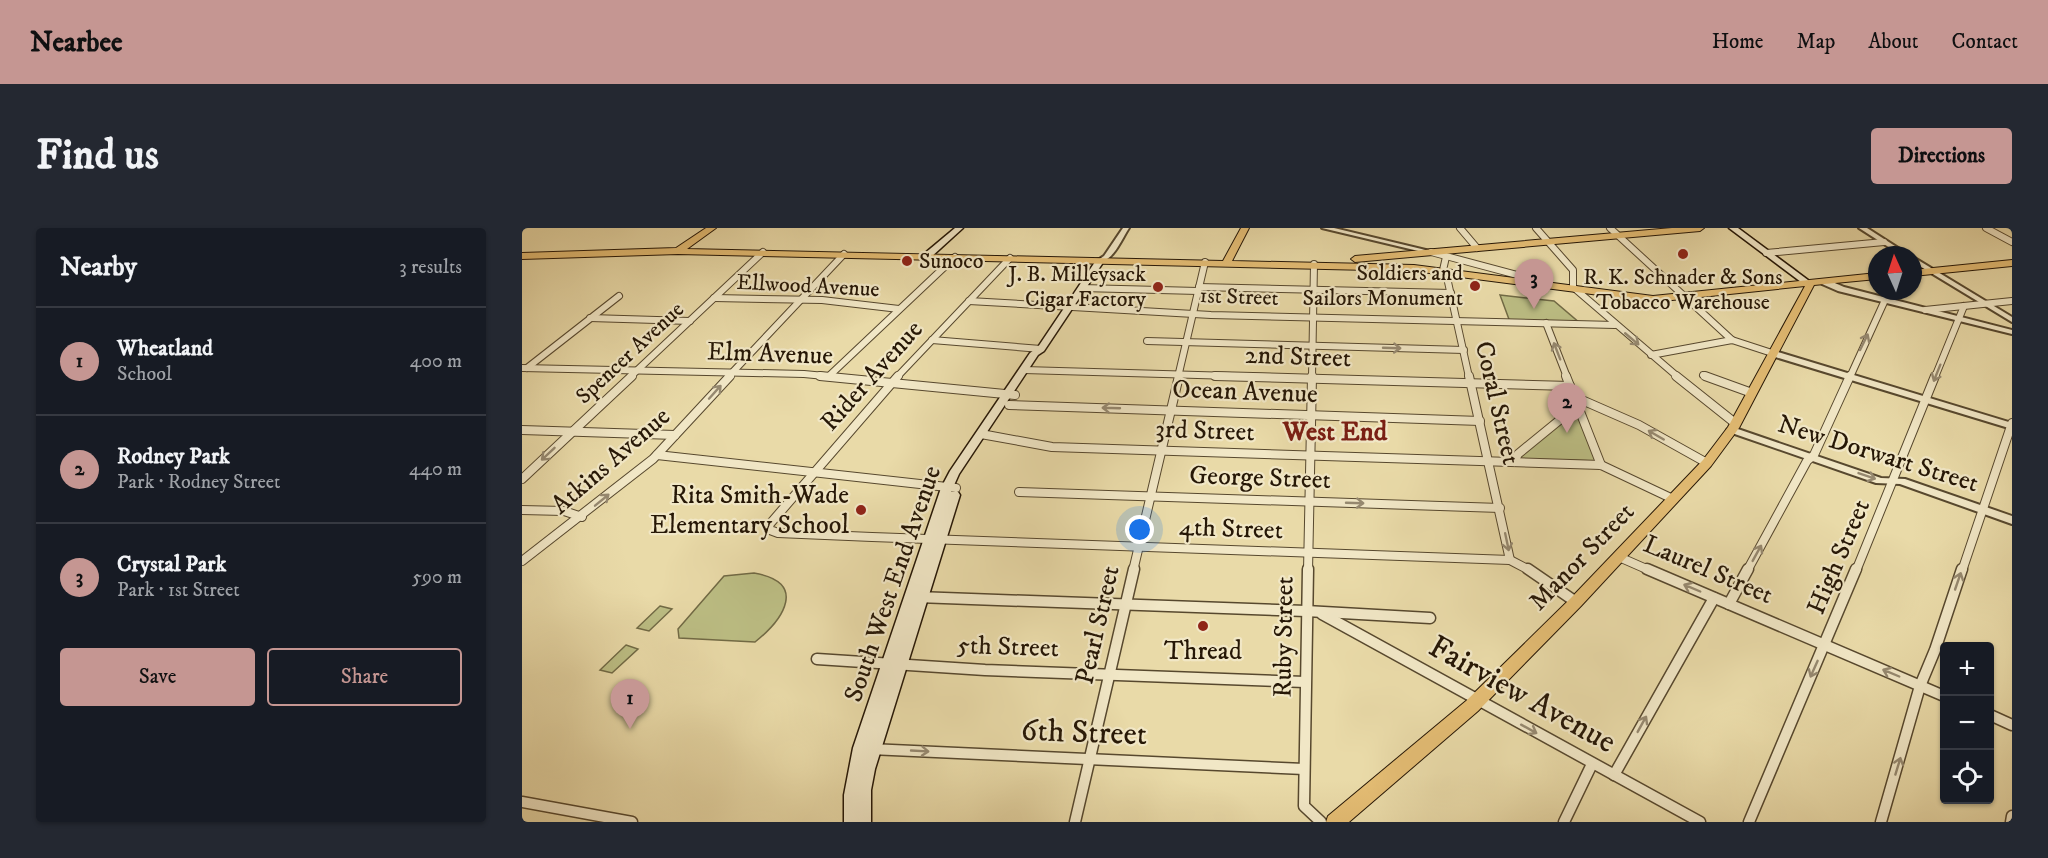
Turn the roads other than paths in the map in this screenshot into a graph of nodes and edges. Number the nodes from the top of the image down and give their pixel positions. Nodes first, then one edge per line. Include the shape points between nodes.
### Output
1 (712, 228) edge
2 (959, 228) edge
3 (1119, 228) edge
4 (1126, 228) edge
5 (1245, 228) edge
6 (1325, 228) edge
7 (1460, 228) edge
8 (1536, 228) edge
9 (1610, 228) edge
10 (1700, 228) edge
11 (1733, 228) edge
12 (1862, 228) edge
13 (1986, 228) edge
14 (1617, 235) junction
15 (1548, 241) junction
16 (1884, 242) junction
17 (2012, 242) edge
18 (1891, 246) edge
19 (1477, 248) junction
20 (678, 251) junction
21 (764, 252) junction
22 (1431, 252) junction
23 (1766, 253) junction
24 (844, 254) junction
25 (522, 256) edge
26 (927, 256) junction
27 (955, 257) junction
28 (1446, 257) junction
29 (1010, 258) junction
30 (1100, 261) junction
31 (1204, 262) junction
32 (2012, 262) edge
33 (1226, 263) junction
34 (1314, 264) junction
35 (1922, 265) edge
36 (1444, 271) junction
37 (1932, 271) junction
38 (1922, 272) edge
39 (1868, 277) edge
40 (1825, 282) junction
41 (1808, 283) junction
42 (1552, 284) junction
43 (1573, 287) junction
44 (1082, 288) junction
45 (1198, 289) junction
46 (1314, 290) junction
47 (1451, 293) junction
48 (619, 296) dead end
49 (1684, 296) junction
50 (1868, 296) edge
51 (714, 298) junction
52 (799, 300) junction
53 (969, 300) junction
54 (1885, 300) joint
55 (2012, 301) edge
56 (1985, 303) junction
57 (1964, 306) junction
58 (899, 309) junction
59 (1067, 309) junction
60 (1925, 310) junction
61 (1193, 314) junction
62 (1313, 317) junction
63 (589, 318) junction
64 (1959, 319) junction
65 (2012, 320) edge
66 (690, 321) junction
67 (1457, 321) junction
68 (1546, 323) junction
69 (1615, 325) junction
70 (2012, 332) edge
71 (932, 340) junction
72 (1732, 340) junction
73 (1147, 342) dead end
74 (1186, 343) junction
75 (1313, 346) junction
76 (1041, 349) junction
77 (1464, 350) junction
78 (1775, 354) junction
79 (1651, 355) junction
80 (524, 370) edge
81 (1027, 370) junction
82 (637, 371) junction
83 (732, 373) junction
84 (1178, 375) junction
85 (1703, 375) dead end
86 (829, 376) junction
87 (1848, 376) junction
88 (1312, 379) junction
89 (892, 382) junction
90 (1471, 383) junction
91 (1570, 386) junction
92 (1752, 393) junction
93 (1010, 398) junction
94 (1927, 400) junction
95 (1577, 401) junction
96 (1170, 410) junction
97 (1311, 414) junction
98 (1480, 421) junction
99 (2012, 425) edge
100 (1733, 427) junction
101 (522, 430) edge
102 (572, 432) junction
103 (985, 434) junction
104 (675, 435) junction
105 (1161, 451) junction
106 (657, 455) junction
107 (1311, 456) junction
108 (1811, 457) junction
109 (1489, 461) junction
110 (1514, 462) junction
111 (1707, 463) junction
112 (1601, 465) junction
113 (812, 474) junction
114 (522, 479) edge
115 (1893, 481) junction
116 (951, 488) junction
117 (1019, 492) dead end
118 (1150, 495) junction
119 (1673, 499) junction
120 (1309, 501) junction
121 (1500, 508) junction
122 (522, 510) edge
123 (1983, 510) junction
124 (582, 517) junction
125 (2012, 520) edge
126 (769, 525) joint
127 (935, 539) junction
128 (1139, 547) junction
129 (1308, 553) junction
130 (1619, 557) junction
131 (1510, 560) junction
132 (522, 561) edge
133 (916, 597) junction
134 (1714, 598) junction
135 (1576, 602) junction
136 (1729, 604) junction
137 (1125, 606) junction
138 (1306, 611) junction
139 (1319, 612) junction
140 (1430, 618) dead end
141 (1825, 645) junction
142 (818, 659) dead end
143 (895, 664) junction
144 (1110, 673) junction
145 (1305, 682) junction
146 (1920, 686) junction
147 (1940, 694) edge
148 (1477, 700) junction
149 (1994, 717) edge
150 (2012, 725) edge
151 (867, 749) junction
152 (1089, 758) junction
153 (1592, 764) junction
154 (1304, 769) junction
155 (1614, 776) junction
156 (522, 802) edge
157 (2012, 816) edge
158 (632, 822) edge
159 (852, 822) edge
160 (863, 822) edge
161 (1075, 822) edge
162 (1321, 822) edge
163 (1335, 822) edge
164 (1564, 822) edge
165 (1700, 822) edge
166 (1749, 822) edge
167 (1881, 822) edge
168 (2011, 822) edge

1 - 20 main road
2 - 26 main road
3 - 30 street via 1099,256
4 - 30 street via 1107,257
5 - 33 main road
6 - 22 street
7 - 19 street
8 - 15 street
9 - 14 street
10 - 14 main road
11 - 23 main road
12 - 16 street
13 - 17 street
14 - 15 main road
14 - 49 street
15 - 19 main road
15 - 43 street via 1573,270
16 - 18 street
16 - 23 street
19 - 22 main road
20 - 21 main road
20 - 25 main road
21 - 24 main road
21 - 51 street, Spencer Avenue
22 - 28 street
22 - 34 main road
23 - 41 main road
24 - 26 main road
24 - 52 street, Atkins Avenue
26 - 27 main road
27 - 29 main road
27 - 58 street
28 - 36 street, Coral Street
28 - 42 street
29 - 30 main road
29 - 53 street, Rider Avenue
30 - 31 main road
30 - 44 main road, South West End Avenue
31 - 33 main road
31 - 45 street, Pearl Street
32 - 37 main road
33 - 34 main road
34 - 36 main road
34 - 46 street, Ruby Street
35 - 37 street
36 - 42 main road
36 - 47 street, Coral Street
37 - 38 main road
37 - 56 street
39 - 40 main road
40 - 41 main road
40 - 50 street
41 - 49 main road
41 - 78 main road, Manor Street via 1810,287
42 - 43 main road
43 - 49 main road via 1647,298
43 - 69 street
44 - 45 street
44 - 59 main road, South West End Avenue
45 - 46 street
45 - 61 street, Pearl Street
46 - 47 street
46 - 62 street, Ruby Street
47 - 67 street, Coral Street
48 - 63 street
49 - 72 street
51 - 52 street, Ellwood Avenue
51 - 66 street, Spencer Avenue
52 - 58 street, Ellwood Avenue
52 - 83 street, Atkins Avenue
53 - 59 street, 1st Street
53 - 71 street, Rider Avenue
54 - 60 street
87 -> 54 street
55 - 56 street
56 - 57 street
56 - 65 street
57 - 60 street
57 - 64 street, High Street
58 - 86 street
59 - 61 street, 1st Street
59 - 76 main road, South West End Avenue
60 - 64 street
61 - 62 street, 1st Street
61 - 74 street, Pearl Street
62 - 67 street, 1st Street
62 - 75 street, Ruby Street
63 - 66 street
63 - 80 street
64 - 70 street
64 -> 94 street, High Street
66 - 82 street, Spencer Avenue
67 - 68 street, 1st Street
67 - 77 street, Coral Street
68 - 69 street, 1st Street
91 -> 68 street
69 -> 79 street
71 - 76 street
71 - 89 street, Rider Avenue
72 - 78 street
72 - 79 street
73 - 74 street
74 - 75 street
74 - 84 street, Pearl Street
75 -> 77 street
75 - 88 street, Ruby Street
76 - 81 main road, South West End Avenue via 1042,354
77 - 90 street, Coral Street
78 - 87 street
78 - 92 main road, Manor Street
79 - 100 street
80 - 82 street, Elm Avenue
81 - 84 street, 2nd Street
81 - 93 main road, South West End Avenue
82 - 83 street, Elm Avenue
82 - 102 street, Spencer Avenue
83 - 86 street, Elm Avenue
104 -> 83 street, Atkins Avenue
84 - 88 street, 2nd Street
84 - 96 street, Pearl Street
85 - 92 street
86 - 89 street, Elm Avenue
87 - 94 street
87 - 108 street
88 - 90 street, 2nd Street
88 - 97 street, Ruby Street
89 - 93 street, Elm Avenue
89 - 113 street, Rider Avenue
90 - 91 street, 2nd Street
90 - 98 street, Coral Street
91 - 95 street
92 - 100 main road, Manor Street
96 -> 93 street, Ocean Avenue
93 - 103 main road, South West End Avenue
94 - 99 street
94 - 115 street, High Street
95 - 110 street
111 -> 95 street via 1639,425
95 - 112 street
96 - 97 street, Ocean Avenue
96 - 105 street, Pearl Street
97 - 98 street, Ocean Avenue
97 - 107 street, Ruby Street
98 - 109 street, Coral Street
99 - 123 street
100 - 108 street, New Dorwart Street
100 - 111 main road, Manor Street
101 - 102 street
102 - 104 street
102 -> 114 street, Spencer Avenue
103 - 105 street, 3rd Street via 1052,447
103 - 116 main road, South West End Avenue
104 - 106 street, Atkins Avenue
105 - 107 street, 3rd Street
105 - 118 street, Pearl Street
106 - 113 street
124 -> 106 street, Atkins Avenue
107 - 109 street, 3rd Street
107 - 120 street, Ruby Street
108 -> 115 street, New Dorwart Street via 1880,481
136 -> 108 street
109 - 110 street, 3rd Street
109 - 121 street, Coral Street
110 - 112 street, 3rd Street
111 - 119 main road, Manor Street
112 - 119 street, 3rd Street
113 - 116 street
113 - 126 street, Rider Avenue
115 - 123 street, New Dorwart Street
115 - 141 street, High Street
116 - 127 main road, South West End Avenue
117 - 118 street, George Street
118 - 120 street, George Street
118 - 128 street, Pearl Street
119 - 130 main road, Manor Street
120 -> 121 street, George Street
120 - 129 street, Ruby Street
121 -> 131 street, Coral Street
122 - 124 street via 564,511
123 - 125 street, New Dorwart Street
146 -> 123 street
124 - 132 street, Atkins Avenue
126 - 127 street, 4th Street via 770,530 778,533
127 - 128 street, 4th Street
127 - 133 main road, South West End Avenue
128 - 129 street, 4th Street
128 - 137 street, Pearl Street
129 - 131 street, 4th Street
129 - 138 street, Ruby Street
134 -> 130 street, Laurel Street
130 - 135 main road, Manor Street
131 - 135 street, 4th Street
133 - 137 street
133 - 143 main road, South West End Avenue
134 - 136 street, Laurel Street
155 -> 134 street
135 - 148 main road, Manor Street
136 - 141 street, Laurel Street
137 - 138 street
137 - 144 street, Pearl Street
138 - 139 street
138 - 145 street, Ruby Street
139 - 140 street
139 - 148 street, Fairview Avenue
146 -> 141 street, Laurel Street
141 -> 166 street, High Street
142 - 143 street, 5th Street
143 - 144 street, 5th Street
143 - 151 main road, South West End Avenue
144 - 145 street, 5th Street
144 - 152 street, Pearl Street
145 - 154 street, Ruby Street
146 - 147 street, Laurel Street
167 -> 146 street
148 -> 153 street, Fairview Avenue
148 - 163 main road, Manor Street
149 - 150 street
151 -> 152 street, 6th Street
151 - 159 main road, South West End Avenue via 852,795
151 - 160 main road, South West End Avenue
152 - 154 street, 6th Street
152 - 161 street, Pearl Street
153 - 155 street, Fairview Avenue
153 - 164 street
154 - 162 street, Ruby Street via 1304,806
155 - 165 street, Fairview Avenue
156 - 158 street
157 - 168 street

